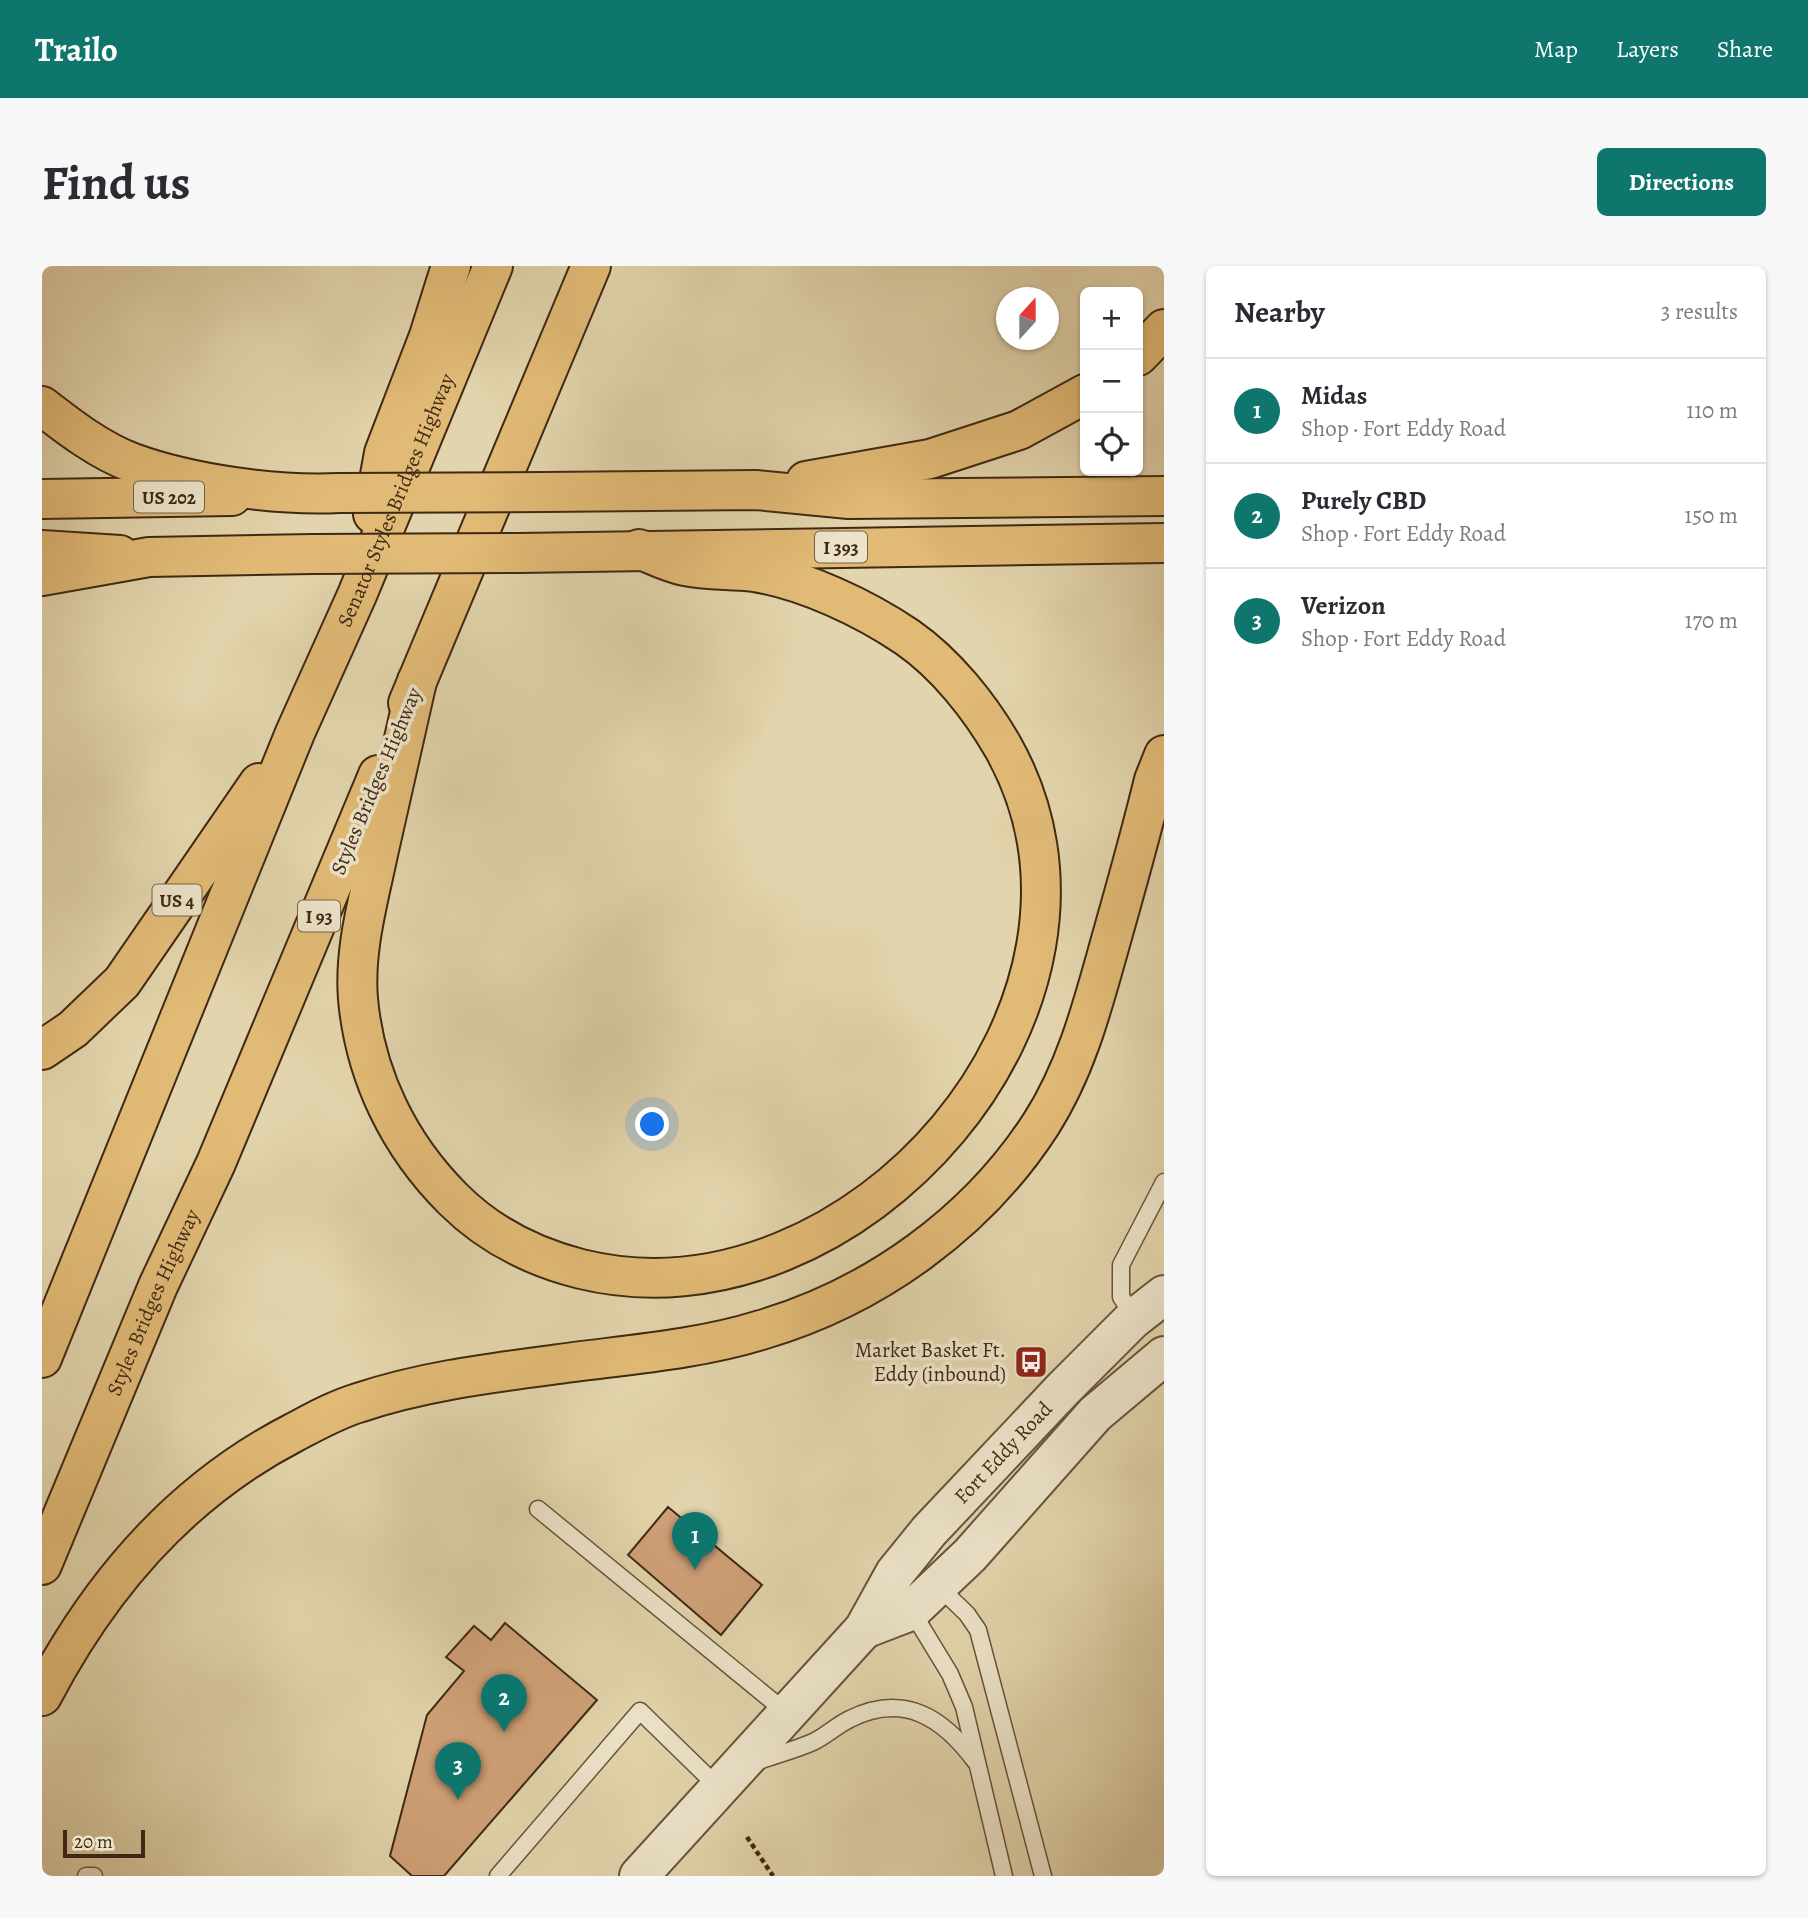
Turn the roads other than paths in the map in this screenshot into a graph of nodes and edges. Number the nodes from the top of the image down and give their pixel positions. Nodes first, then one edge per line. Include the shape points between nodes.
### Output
1 (451, 266) edge
2 (493, 266) edge
3 (592, 266) edge
4 (1164, 329) edge
5 (1143, 351) edge
6 (1080, 397) edge
7 (42, 406) edge
8 (756, 490) junction
9 (297, 495) junction
10 (1164, 496) edge
11 (42, 499) edge
12 (1164, 543) edge
13 (42, 550) edge
14 (639, 550) junction
15 (149, 557) junction
16 (42, 576) edge
17 (361, 585) junction
18 (417, 681) junction
19 (295, 733) junction
20 (1164, 755) edge
21 (42, 1050) edge
22 (1164, 1182) edge
23 (1149, 1307) edge
24 (1164, 1356) edge
25 (42, 1358) edge
26 (538, 1509) dead end
27 (42, 1565) edge
28 (895, 1573) junction
29 (925, 1598) junction
30 (864, 1629) junction
31 (42, 1696) edge
32 (787, 1713) junction
33 (979, 1768) junction
34 (728, 1778) junction
35 (86, 1876) edge
36 (94, 1876) edge
37 (498, 1876) edge
38 (639, 1876) edge
39 (1004, 1876) edge
40 (1044, 1876) edge

1 - 17 main road via 384,453
2 - 17 main road, Senator Styles Bridges Highway
3 - 18 main road, Styles Bridges Highway / I 93
4 - 5 main road
6 - 8 main road via 1018,430 930,460
7 - 9 main road via 133,463 170,474
8 - 9 main road, bridge
8 - 10 main road via 849,499
9 - 11 main road, US 202
12 - 14 main road, I 393
13 - 15 main road
14 - 15 main road, I 393, bridge
14 - 18 main road via 686,567 757,572 867,614 909,639 945,671 987,719 1018,774 1036,834 1041,897 1033,960 1014,1020 985,1078 949,1130 906,1176 855,1215 800,1245 740,1267 677,1278 614,1277 553,1262 496,1234 470,1216 426,1172 392,1118 368,1059 358,997 360,934
15 - 16 main road
17 - 19 main road, Senator Styles Bridges Highway
18 - 27 main road, Styles Bridges Highway / I 93
19 - 21 main road, US 4 via 122,982 73,1029
19 - 25 main road
20 - 31 main road via 1072,1066 1042,1123 1012,1164 958,1221 912,1258 862,1289 758,1332 403,1389 354,1404 285,1437 229,1470 152,1538 87,1617
22 - 23 lane via 1121,1265 1121,1297
23 - 28 street, Fort Eddy Road via 1046,1407
24 - 29 street, Fort Eddy Road via 1095,1414 970,1555
26 - 32 lane
28 - 29 lane
28 - 29 lane
28 - 30 street, Fort Eddy Road
29 - 30 street, Fort Eddy Road
29 - 33 lane via 964,1707
29 - 40 lane via 967,1614 978,1630
30 - 32 street, Fort Eddy Road
32 - 34 street, Fort Eddy Road
33 - 34 lane via 955,1735 936,1720 892,1707 849,1719 814,1742
33 - 39 lane
34 - 37 lane via 640,1711
34 - 38 street, Fort Eddy Road
35 - 36 lane

